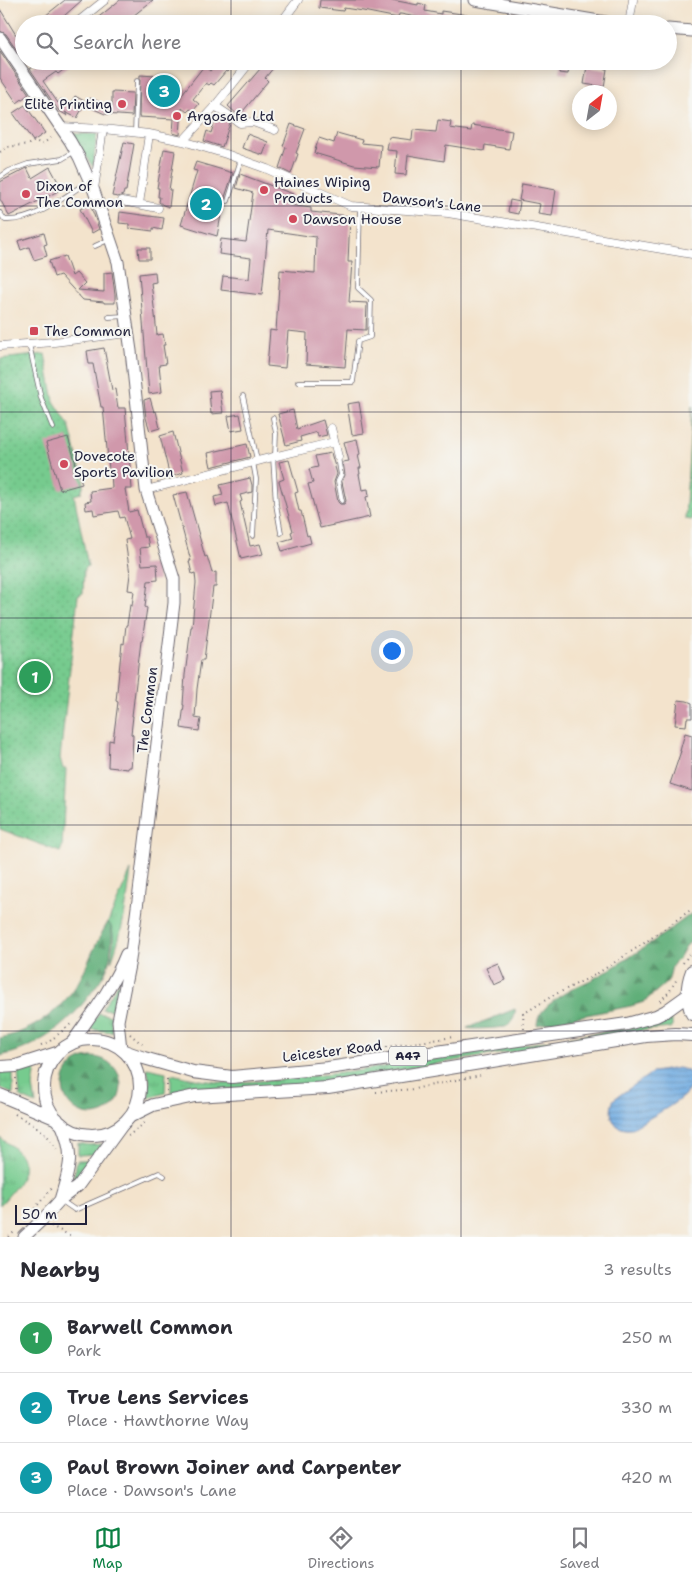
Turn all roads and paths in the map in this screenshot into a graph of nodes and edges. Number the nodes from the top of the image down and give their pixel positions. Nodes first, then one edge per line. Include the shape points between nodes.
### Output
1 (105, 0) edge
2 (298, 0) edge
3 (476, 0) edge
4 (633, 0) edge
5 (86, 15) edge
6 (287, 15) edge
7 (564, 15) edge
8 (630, 15) edge
9 (677, 30) edge
10 (692, 31) edge
11 (0, 38) edge
12 (15, 55) edge
13 (27, 70) edge
14 (244, 70) edge
15 (137, 81) dead end
16 (216, 106) junction
17 (61, 127) junction
18 (103, 129) junction
19 (275, 130) dead end
20 (135, 132) junction
21 (149, 134) junction
22 (183, 141) junction
23 (75, 150) junction
24 (0, 152) edge
25 (241, 159) junction
26 (0, 177) edge
27 (92, 186) junction
28 (228, 200) dead end
29 (122, 201) dead end
30 (138, 204) junction
31 (360, 207) junction
32 (158, 208) dead end
33 (0, 213) edge
34 (110, 239) junction
35 (95, 246) dead end
36 (692, 254) edge
37 (126, 316) junction
38 (109, 317) dead end
39 (128, 333) junction
40 (30, 344) junction
41 (0, 346) edge
42 (298, 382) dead end
43 (243, 396) dead end
44 (273, 418) dead end
45 (53, 428) dead end
46 (331, 428) dead end
47 (334, 442) junction
48 (274, 456) junction
49 (338, 457) joint
50 (255, 461) junction
51 (146, 490) junction
52 (342, 501) dead end
53 (281, 533) dead end
54 (253, 536) dead end
55 (692, 909) edge
56 (131, 941) junction
57 (692, 951) edge
58 (688, 967) edge
59 (678, 978) dead end
60 (687, 996) junction
61 (659, 1002) dead end
62 (692, 1014) edge
63 (75, 1021) dead end
64 (524, 1032) dead end
65 (692, 1035) edge
66 (460, 1038) dead end
67 (65, 1048) junction
68 (36, 1049) dead end
69 (122, 1050) junction
70 (366, 1050) dead end
71 (16, 1066) junction
72 (0, 1068) edge
73 (0, 1095) edge
74 (16, 1102) junction
75 (152, 1118) dead end
76 (127, 1120) junction
77 (59, 1121) junction
78 (126, 1138) dead end
79 (70, 1157) junction
80 (164, 1176) dead end
81 (56, 1182) dead end
82 (60, 1200) junction
83 (52, 1226) dead end
84 (9, 1237) edge
85 (24, 1237) edge
86 (73, 1237) edge

1 - 5 street
2 - 6 street
3 - 7 street
4 - 8 street
9 - 10 street
11 - 12 street, The Common
13 - 17 street, The Common
14 - 16 street
15 - 20 lane
16 - 19 street via 240,122 253,122
16 - 22 street
17 - 18 street, Dawson's Lane
17 - 23 street, The Common
17 - 24 path via 55,136 42,144 35,141 6,147
18 - 20 street, Dawson's Lane
18 - 27 street
20 - 21 street, Dawson's Lane
21 - 22 street, Dawson's Lane
21 - 30 street
22 - 25 street, Dawson's Lane
23 - 26 lane via 62,159 28,164
23 - 27 street, The Common
25 - 28 lane
25 - 31 street, Dawson's Lane
27 - 33 lane via 32,215 5,220
27 - 34 street, The Common
29 - 30 street
30 - 32 street
31 - 36 street, Dawson's Lane via 448,213
31 - 42 lane via 358,288 371,300 370,337 358,341 353,382
34 - 35 lane
34 - 37 street, The Common via 118,262
37 - 38 lane
37 - 39 street, The Common
39 - 40 street
39 - 51 street, The Common
40 - 41 street
40 - 45 lane via 41,398
43 - 50 lane
44 - 48 lane via 276,433
46 - 47 street
47 - 48 street
47 - 49 street
48 - 50 street
48 - 53 lane
49 - 52 lane
50 - 51 street
50 - 54 lane
51 - 56 street, The Common via 175,587
55 - 64 path via 595,975 523,1014
56 - 67 street, The Common via 116,978
56 - 69 street, The Common via 118,1021
57 - 58 path
58 - 60 main road
59 - 61 path
60 - 62 main road
60 - 69 main road, Leicester Road / A47 via 656,1016 627,1024 318,1068 232,1077 192,1072
63 - 68 path
65 - 76 main road, A47 via 646,1036 328,1088 195,1096 153,1105
66 - 70 path
67 - 69 main road via 96,1039
67 - 71 main road
67 - 77 main road via 51,1062 45,1085 47,1103
69 - 76 main road via 131,1059 139,1076 138,1103
71 - 72 main road
71 - 74 path
73 - 74 main road
74 - 77 main road
74 - 79 path via 14,1114 45,1132 60,1157
75 - 78 path
76 - 77 main road via 115,1130 92,1135 78,1133
76 - 82 street via 78,1186
77 - 79 street via 68,1141
79 - 82 street via 70,1169
80 - 82 lane via 159,1173 75,1210
81 - 84 path
82 - 85 street
83 - 86 path

